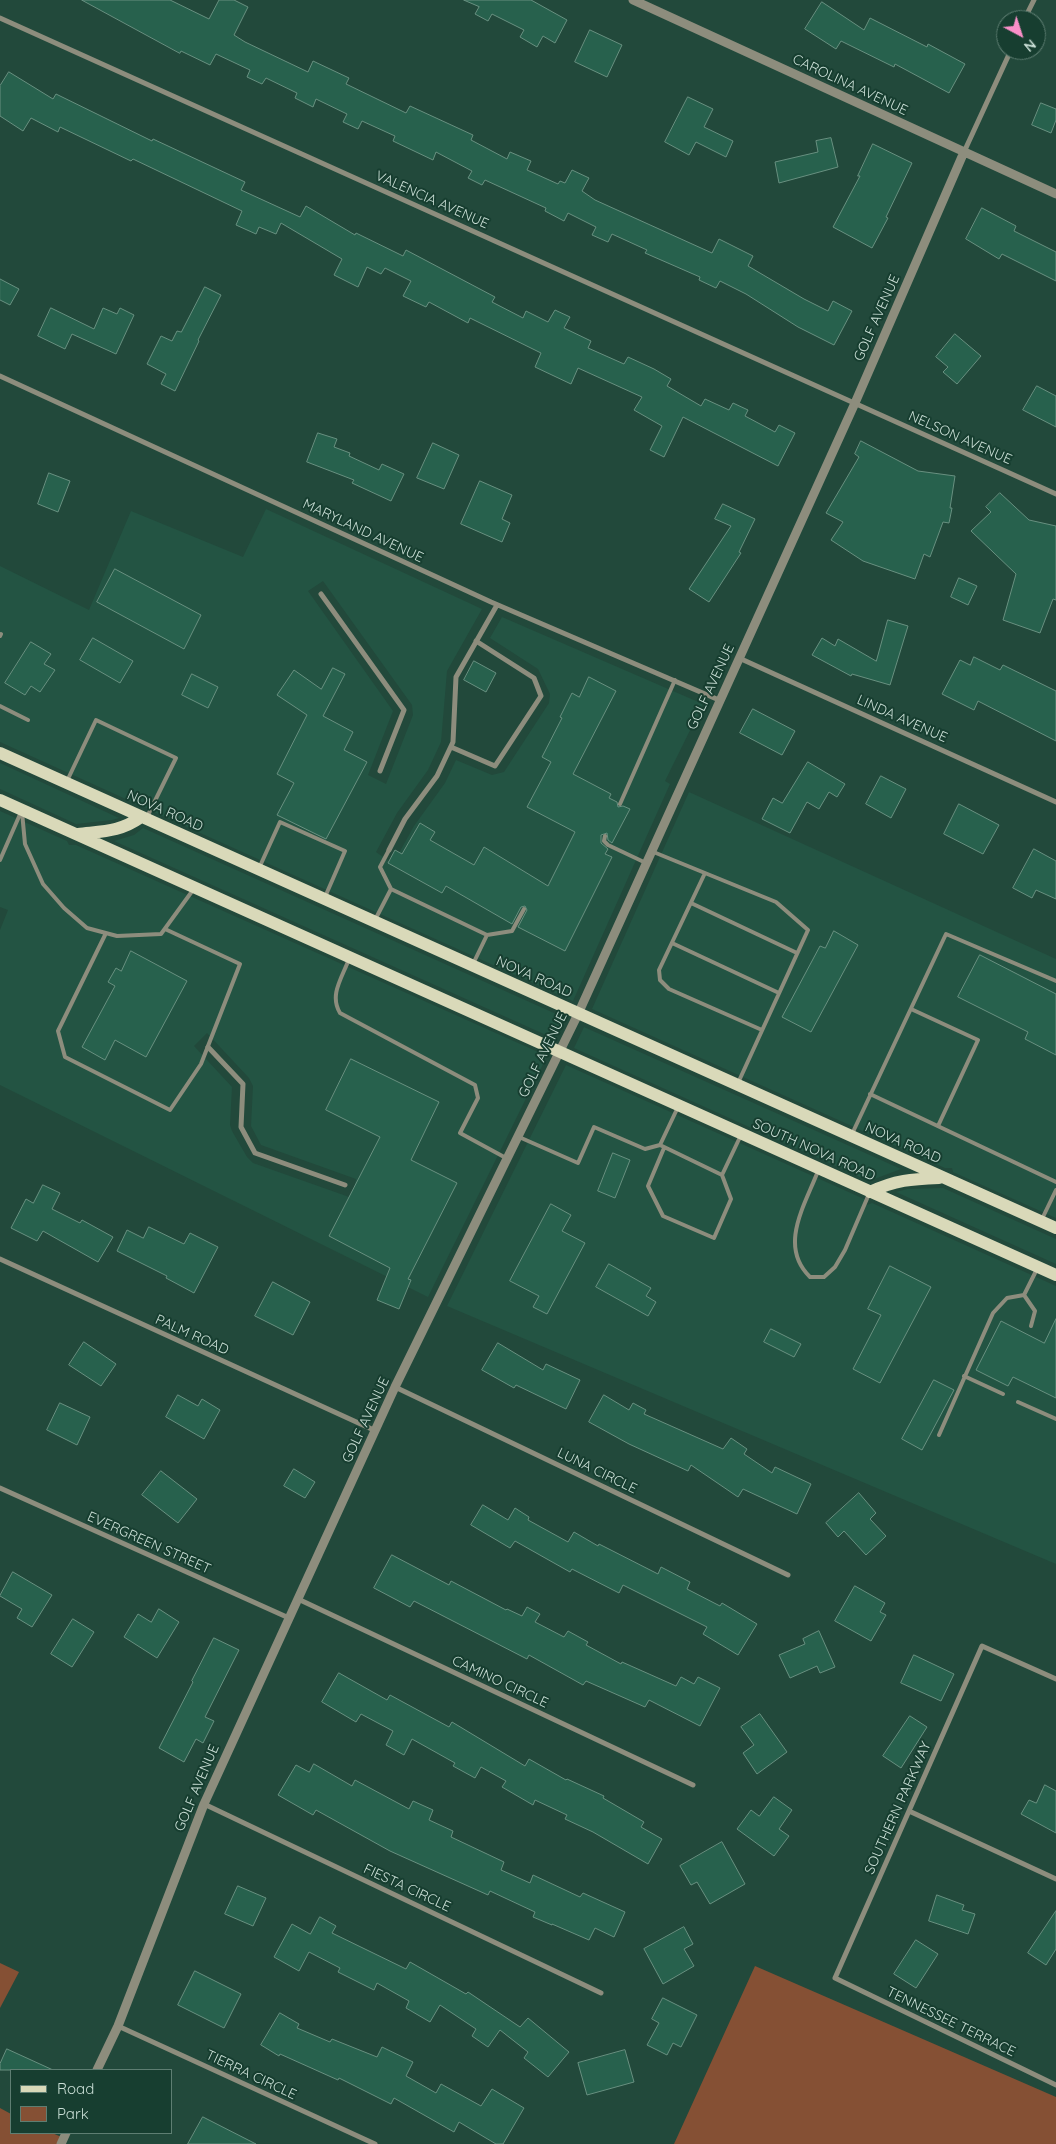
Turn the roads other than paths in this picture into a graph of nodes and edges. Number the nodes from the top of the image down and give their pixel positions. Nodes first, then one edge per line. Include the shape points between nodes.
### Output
1 (632, 0) edge
2 (0, 18) edge
3 (1006, 60) edge
4 (964, 152) junction
5 (1056, 194) edge
6 (0, 376) edge
7 (855, 403) junction
8 (1056, 494) edge
9 (322, 594) dead end
10 (497, 605) junction
11 (476, 641) junction
12 (739, 658) junction
13 (675, 680) junction
14 (719, 700) junction
15 (0, 706) edge
16 (28, 720) dead end
17 (451, 747) junction
18 (0, 753) edge
19 (380, 771) dead end
20 (66, 783) junction
21 (0, 800) edge
22 (1056, 802) edge
23 (620, 804) dead end
24 (22, 810) junction
25 (143, 818) junction
26 (76, 834) junction
27 (605, 836) dead end
28 (389, 850) joint
29 (651, 851) junction
30 (0, 860) edge
31 (646, 863) junction
32 (259, 870) junction
33 (705, 873) junction
34 (194, 887) junction
35 (391, 889) junction
36 (324, 899) junction
37 (691, 903) junction
38 (524, 909) dead end
39 (374, 922) junction
40 (165, 929) junction
41 (106, 933) junction
42 (487, 936) junction
43 (672, 943) junction
44 (797, 953) junction
45 (350, 957) junction
46 (472, 966) junction
47 (1056, 980) edge
48 (779, 993) junction
49 (911, 1009) junction
50 (578, 1014) junction
51 (762, 1030) junction
52 (208, 1047) junction
53 (561, 1052) junction
54 (737, 1085) junction
55 (870, 1094) junction
56 (679, 1105) junction
57 (938, 1126) junction
58 (742, 1134) junction
59 (851, 1136) junction
60 (518, 1137) junction
61 (662, 1146) junction
62 (508, 1159) junction
63 (819, 1168) junction
64 (722, 1175) junction
65 (944, 1178) junction
66 (1056, 1182) edge
67 (345, 1185) dead end
68 (1056, 1190) edge
69 (870, 1192) junction
70 (1041, 1222) junction
71 (1056, 1228) edge
72 (0, 1259) edge
73 (1038, 1267) junction
74 (1056, 1275) edge
75 (1024, 1295) junction
76 (1030, 1326) dead end
77 (964, 1376) junction
78 (395, 1387) junction
79 (1002, 1394) dead end
80 (1018, 1402) dead end
81 (1056, 1419) edge
82 (376, 1431) junction
83 (938, 1435) dead end
84 (0, 1488) edge
85 (788, 1575) dead end
86 (298, 1600) junction
87 (290, 1618) junction
88 (1056, 1679) edge
89 (693, 1785) dead end
90 (204, 1804) junction
91 (909, 1810) junction
92 (1056, 1879) edge
93 (835, 1978) joint
94 (601, 1993) dead end
95 (118, 2026) junction
96 (97, 2069) edge
97 (1056, 2085) edge
98 (375, 2144) edge

1 - 4 street, CAROLINA AVENUE
2 - 7 street, VALENCIA AVENUE
3 - 4 street, GOLF AVENUE
4 - 5 street, CAROLINA AVENUE
4 - 7 street, GOLF AVENUE
6 - 10 street, MARYLAND AVENUE
7 - 8 street, NELSON AVENUE
7 - 12 street, GOLF AVENUE
9 - 19 street via 404,710
10 - 11 street
10 - 13 street, MARYLAND AVENUE
11 - 17 street via 456,677
11 - 17 street via 534,678 541,696 495,766
12 - 14 street, GOLF AVENUE
12 - 22 street, LINDA AVENUE
13 - 14 street, MARYLAND AVENUE
13 - 23 lane
14 - 29 street, GOLF AVENUE
15 - 16 lane
17 - 28 street via 437,776 405,819
18 - 20 main road, NOVA ROAD
20 - 25 main road, NOVA ROAD
20 - 25 lane via 96,720 176,758
21 - 24 main road
24 - 26 main road
24 - 30 lane
24 - 41 lane via 25,844 43,884 87,928
25 - 26 main road via 115,830
25 - 32 main road, NOVA ROAD
26 - 34 main road
27 - 31 lane via 604,841 608,845
28 - 35 lane via 380,867
29 - 31 street, GOLF AVENUE
29 - 33 lane
31 - 50 street, GOLF AVENUE
32 - 36 main road, NOVA ROAD
32 - 36 lane via 280,822 345,851
33 - 37 lane
33 - 44 lane via 776,902 808,930
34 - 40 lane
34 - 45 main road
35 - 39 lane
35 - 42 lane
36 - 39 main road, NOVA ROAD
37 - 43 lane
37 - 44 lane
38 - 42 lane via 512,931
39 - 46 main road, NOVA ROAD
40 - 41 lane via 161,934 117,936
40 - 52 lane via 240,964
41 - 52 lane via 58,1031 65,1057 170,1110 201,1064
42 - 46 lane
43 - 48 lane
43 - 51 lane via 659,970 660,980 669,989
44 - 48 lane
45 - 53 main road
45 - 62 lane via 335,994 340,1013 475,1085 478,1098 460,1133
46 - 50 main road, NOVA ROAD
47 - 49 lane via 946,934
48 - 51 lane
49 - 55 lane
49 - 57 lane via 978,1040
50 - 53 street, GOLF AVENUE
50 - 54 main road, NOVA ROAD
51 - 54 lane
52 - 67 street via 243,1084 240,1127 255,1153
53 - 56 main road, SOUTH NOVA ROAD
53 - 60 street, GOLF AVENUE
54 - 59 main road, NOVA ROAD
55 - 57 lane
55 - 59 lane
56 - 58 main road, SOUTH NOVA ROAD
56 - 61 lane
57 - 66 lane
58 - 63 main road, SOUTH NOVA ROAD
58 - 64 lane
59 - 65 main road, NOVA ROAD
60 - 61 lane via 578,1163 594,1127 645,1149
60 - 62 street, GOLF AVENUE
61 - 64 lane
61 - 64 lane via 648,1186 664,1216 714,1238 731,1199
62 - 78 street, GOLF AVENUE
63 - 69 main road, SOUTH NOVA ROAD
63 - 69 lane via 794,1233 798,1258 810,1277 824,1277 835,1267
65 - 69 main road via 905,1179
65 - 70 main road, NOVA ROAD
68 - 70 lane
69 - 73 main road, SOUTH NOVA ROAD
70 - 71 main road, NOVA ROAD
72 - 82 street, PALM ROAD
73 - 74 main road, SOUTH NOVA ROAD
73 - 75 lane
75 - 76 lane via 1036,1311
75 - 77 lane via 1007,1298 993,1313
77 - 79 lane
77 - 83 lane
78 - 82 street, GOLF AVENUE
78 - 85 street, LUNA CIRCLE
80 - 81 lane
82 - 86 street, GOLF AVENUE
84 - 87 street, EVERGREEN STREET
86 - 87 street, GOLF AVENUE
86 - 89 street, CAMINO CIRCLE
87 - 90 street, GOLF AVENUE
88 - 91 street, SOUTHERN PARKWAY via 982,1646
90 - 94 street, FIESTA CIRCLE
90 - 95 street, GOLF AVENUE
91 - 92 street
91 - 93 street, SOUTHERN PARKWAY
93 - 97 street, TENNESSEE TERRACE
95 - 96 street, GOLF AVENUE
95 - 98 street, TIERRA CIRCLE

